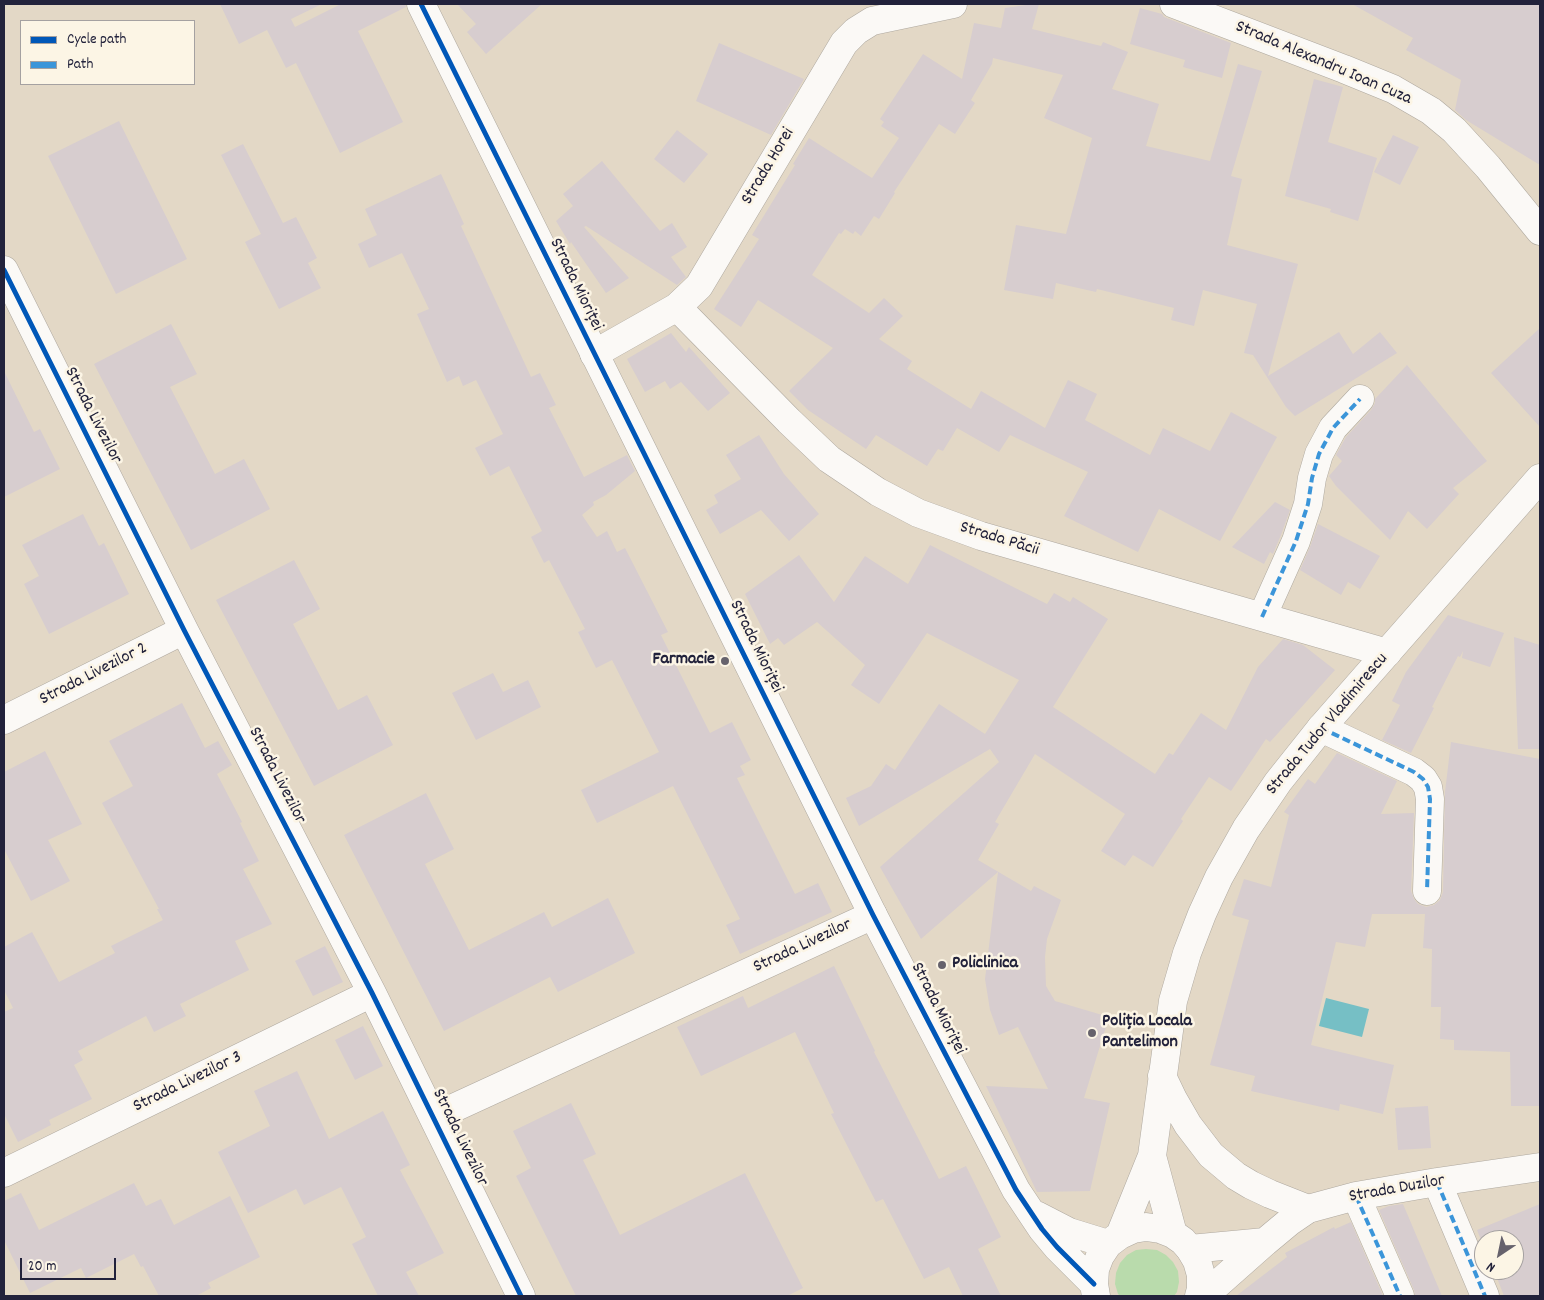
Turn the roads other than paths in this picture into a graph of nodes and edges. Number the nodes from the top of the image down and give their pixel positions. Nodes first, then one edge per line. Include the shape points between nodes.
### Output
1 (421, 4) edge
2 (953, 4) edge
3 (1174, 4) edge
4 (1540, 231) edge
5 (4, 271) edge
6 (678, 307) junction
7 (594, 354) junction
8 (1360, 399) dead end
9 (1540, 478) edge
10 (1262, 617) junction
11 (184, 630) junction
12 (1387, 653) junction
13 (4, 720) edge
14 (1321, 728) junction
15 (1427, 891) dead end
16 (873, 915) junction
17 (372, 993) junction
18 (1162, 1076) junction
19 (434, 1117) junction
20 (1152, 1156) junction
21 (1540, 1167) edge
22 (4, 1173) edge
23 (1437, 1182) junction
24 (1356, 1196) junction
25 (1308, 1209) junction
26 (1028, 1210) junction
27 (1114, 1239) junction
28 (1182, 1242) junction
29 (1265, 1242) junction
30 (1095, 1290) edge
31 (521, 1296) edge
32 (1199, 1296) edge
33 (1204, 1296) edge
34 (1400, 1296) edge
35 (1485, 1296) edge

1 - 7 street, Strada Mioriței
2 - 6 street, Strada Horei via 872,21 844,43 699,286
3 - 4 street, Strada Alexandru Ioan Cuza via 1393,89 1431,111 1454,130
5 - 11 street, Strada Livezilor
6 - 7 street, Strada Horei
6 - 10 street, Strada Păcii via 829,459 878,492 918,513 980,536
7 - 16 street, Strada Mioriței
8 - 10 street via 1333,428 1319,454 1296,541
9 - 12 street, Strada Tudor Vladimirescu
10 - 12 street, Strada Păcii
11 - 13 street, Strada Livezilor 2
11 - 17 street, Strada Livezilor
12 - 14 street, Strada Tudor Vladimirescu
14 - 15 street via 1423,778 1430,799
14 - 18 street, Strada Tudor Vladimirescu via 1246,829 1216,884 1187,953 1173,1001
16 - 19 street, Strada Livezilor
16 - 26 street, Strada Mioriței
17 - 19 street, Strada Livezilor
17 - 22 street, Strada Livezilor 3
18 - 20 street, Strada Tudor Vladimirescu
18 - 25 street via 1188,1125 1222,1165 1251,1185
19 - 31 street, Strada Livezilor
20 - 27 street, Strada Tudor Vladimirescu
20 - 28 street, Strada Tudor Vladimirescu
21 - 23 street, Strada Duzilor
23 - 24 street, Strada Duzilor
23 - 35 street
24 - 25 street, Strada Duzilor
24 - 34 street
25 - 29 street, Strada Duzilor
26 - 27 street via 1069,1232
26 - 30 street, Strada Mioriței
27 - 28 street via 1132,1229 1146,1227 1160,1229
27 - 30 street, Strada Tudor Vladimirescu via 1100,1256 1095,1270
28 - 29 street
28 - 32 street, Strada Tudor Vladimirescu via 1197,1261 1201,1275
29 - 33 street, Strada Duzilor

